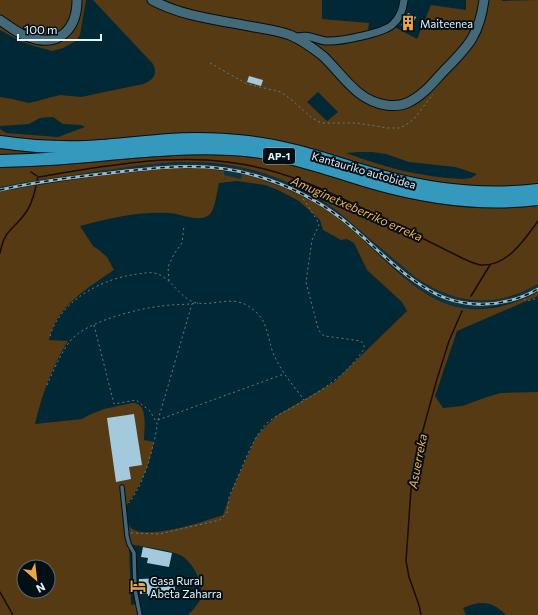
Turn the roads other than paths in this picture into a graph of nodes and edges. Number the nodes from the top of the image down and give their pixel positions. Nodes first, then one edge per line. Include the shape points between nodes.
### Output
1 (77, 0) edge
2 (152, 0) edge
3 (404, 0) edge
4 (484, 0) edge
5 (0, 20) edge
6 (296, 38) junction
7 (0, 142) edge
8 (0, 157) edge
9 (0, 161) edge
10 (15, 161) junction
11 (538, 190) edge
12 (538, 199) edge
13 (122, 487) dead end
14 (140, 615) edge

1 - 5 main road via 76,15 71,27 63,35 52,39 28,37
2 - 6 main road via 183,12
3 - 6 street via 399,17 389,28 339,40 304,36
4 - 6 main road via 480,22 464,49 430,86 418,97 403,105 390,106 363,97 319,54
7 - 11 highway, Kantauriko autobidea / AP-1 via 78,147 175,139 254,142 292,150 391,179 439,189 495,193
8 - 10 lane
9 - 10 highway, Kantauriko autobidea / AP-1
10 - 12 highway, Kantauriko autobidea / AP-1 via 174,148 227,148 276,155 434,197 484,201
13 - 14 lane via 126,532 134,553 135,590

